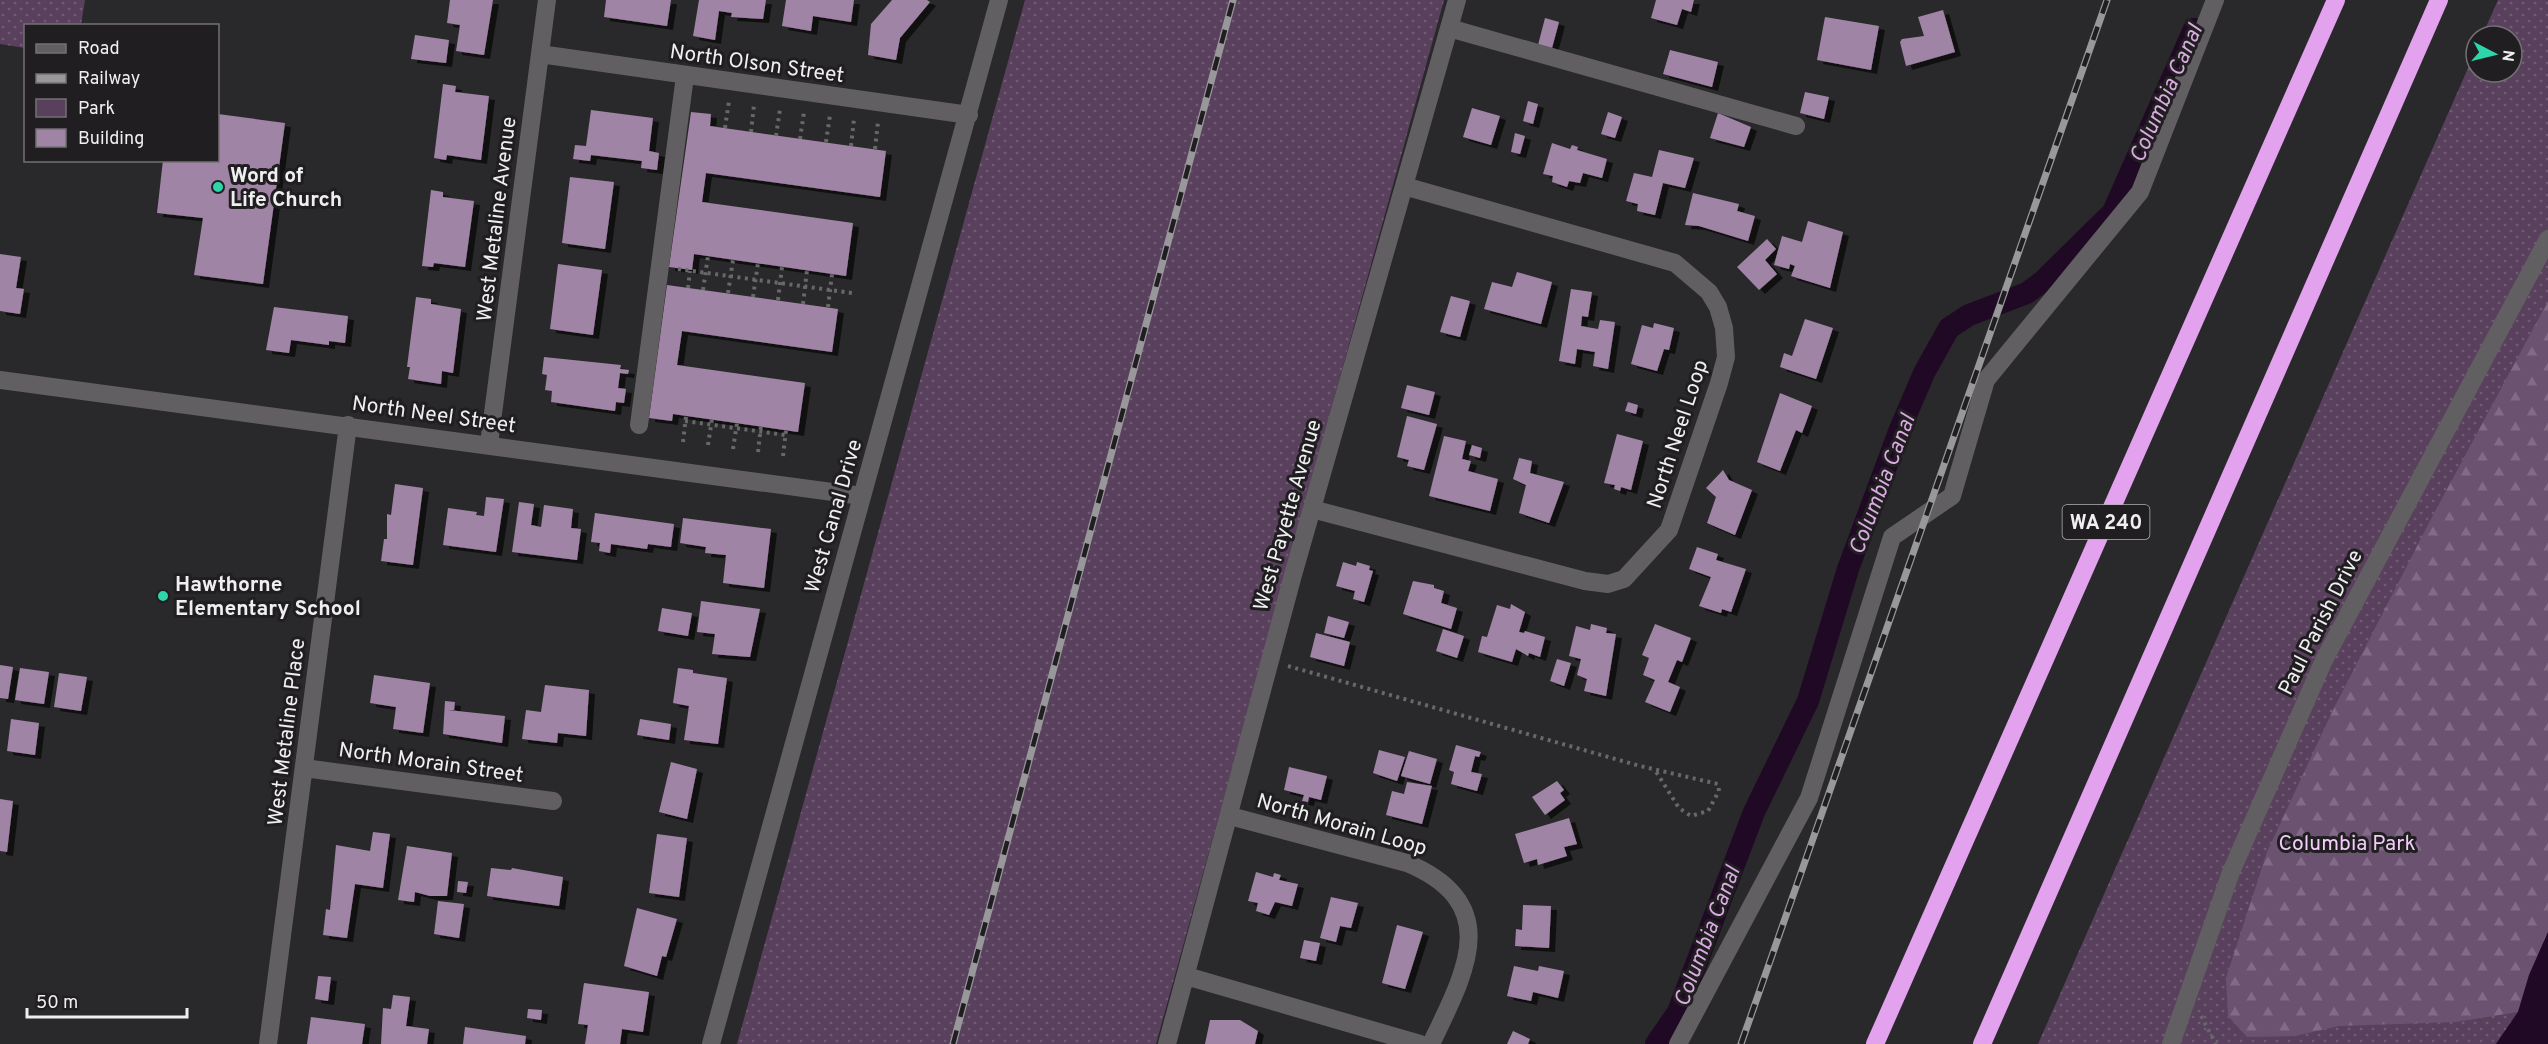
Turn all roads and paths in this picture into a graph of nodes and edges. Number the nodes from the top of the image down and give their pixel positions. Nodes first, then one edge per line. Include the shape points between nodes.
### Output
1 (547, 0) edge
2 (999, 0) edge
3 (1457, 0) edge
4 (2215, 0) edge
5 (2336, 0) edge
6 (2439, 0) edge
7 (1449, 28) junction
8 (540, 54) junction
9 (685, 76) junction
10 (729, 101) dead end
11 (754, 105) dead end
12 (780, 109) dead end
13 (804, 112) dead end
14 (969, 115) junction
15 (830, 116) dead end
16 (854, 119) dead end
17 (878, 122) dead end
18 (1796, 126) dead end
19 (725, 128) dead end
20 (751, 132) dead end
21 (776, 135) dead end
22 (801, 139) dead end
23 (826, 142) dead end
24 (851, 146) dead end
25 (874, 149) dead end
26 (1404, 186) junction
27 (2548, 239) edge
28 (708, 256) dead end
29 (733, 260) dead end
30 (758, 263) dead end
31 (782, 267) dead end
32 (807, 270) dead end
33 (706, 273) junction
34 (832, 274) dead end
35 (731, 277) junction
36 (755, 280) junction
37 (780, 284) junction
38 (805, 287) junction
39 (688, 288) dead end
40 (703, 290) dead end
41 (830, 290) junction
42 (728, 293) dead end
43 (852, 293) dead end
44 (753, 297) dead end
45 (778, 300) dead end
46 (803, 304) dead end
47 (828, 308) dead end
48 (0, 380) edge
49 (712, 422) junction
50 (348, 425) junction
51 (639, 425) dead end
52 (736, 426) junction
53 (761, 429) junction
54 (683, 442) dead end
55 (489, 444) junction
56 (708, 445) dead end
57 (733, 449) dead end
58 (758, 452) dead end
59 (783, 456) dead end
60 (862, 496) junction
61 (1312, 509) junction
62 (1270, 660) junction
63 (304, 768) junction
64 (1654, 770) junction
65 (553, 801) dead end
66 (1230, 816) junction
67 (1186, 976) junction
68 (268, 1044) edge
69 (711, 1044) edge
70 (1167, 1044) edge
71 (1420, 1044) edge
72 (1431, 1044) edge
73 (1678, 1044) edge
74 (1875, 1044) edge
75 (1982, 1044) edge
76 (2171, 1044) edge

1 - 8 street, West Metaline Avenue
2 - 14 street, West Canal Drive
3 - 7 street, West Payette Avenue
4 - 73 street via 2140,192 1986,380 1952,496 1892,537 1809,798
5 - 74 highway, WA 240
6 - 75 highway
7 - 18 street
7 - 26 street, West Payette Avenue
8 - 9 street, North Olson Street
8 - 55 street, West Metaline Avenue
9 - 14 street, North Olson Street
9 - 51 street
10 - 19 path
11 - 20 path
12 - 21 path
13 - 22 path
14 - 60 street, West Canal Drive
15 - 23 path
16 - 24 path
17 - 25 path
26 - 61 street, West Payette Avenue
26 - 61 street, North Neel Loop via 1675,262 1702,285 1718,308 1726,357 1719,383 1669,530 1624,579 1608,584
27 - 76 street, Paul Parish Drive via 2314,681 2231,872
28 - 33 path
29 - 35 path
30 - 36 path
31 - 37 path
32 - 38 path
33 - 35 path
33 - 39 path via 690,270
33 - 40 path
34 - 41 path
35 - 36 path
35 - 42 path
36 - 37 path
36 - 44 path
37 - 38 path
37 - 45 path
38 - 41 path
38 - 46 path
41 - 43 path
41 - 47 path
48 - 50 street, North Neel Street
49 - 52 path
49 - 54 path via 686,418
49 - 56 path
50 - 55 street, North Neel Street
50 - 63 street, West Metaline Place
52 - 53 path
52 - 57 path
53 - 58 path
53 - 59 path via 786,432
55 - 60 street, North Neel Street
60 - 69 street, West Canal Drive
61 - 62 street, West Payette Avenue
62 - 64 path via 1388,697
62 - 66 street, West Payette Avenue
63 - 65 street, North Morain Street
63 - 68 street, West Metaline Place
64 - 64 path via 1719,784 1719,791 1708,811 1691,816 1679,808
66 - 67 street, West Payette Avenue
66 - 72 street, North Morain Loop via 1407,863 1431,873 1457,898 1466,916 1468,952 1462,980
67 - 70 street, West Payette Avenue
67 - 71 street

